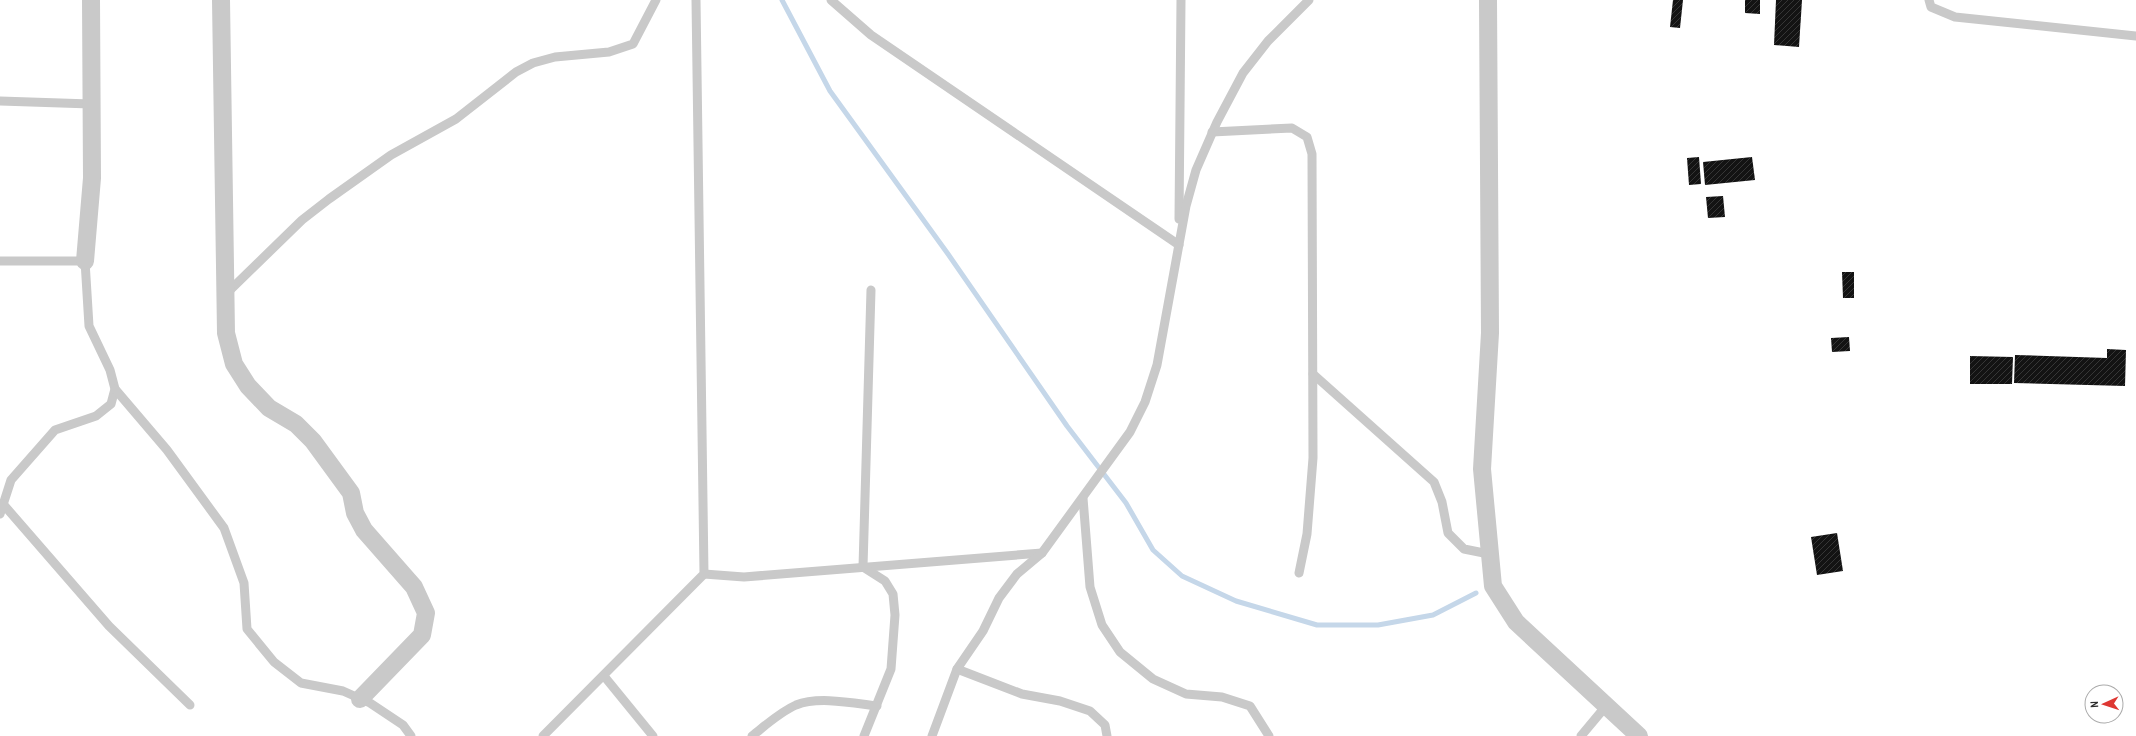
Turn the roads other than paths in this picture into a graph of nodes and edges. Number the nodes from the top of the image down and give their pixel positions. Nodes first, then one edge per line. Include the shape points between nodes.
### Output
1 (91, 0) edge
2 (221, 0) edge
3 (656, 0) edge
4 (696, 0) edge
5 (831, 0) edge
6 (1180, 0) edge
7 (1309, 0) edge
8 (1488, 0) edge
9 (1929, 0) edge
10 (2136, 36) edge
11 (0, 101) edge
12 (91, 104) junction
13 (1212, 132) junction
14 (1179, 245) junction
15 (0, 261) edge
16 (85, 261) junction
17 (871, 290) dead end
18 (226, 294) junction
19 (1313, 374) junction
20 (115, 389) junction
21 (1082, 498) junction
22 (3, 504) junction
23 (0, 514) edge
24 (1042, 553) junction
25 (1489, 554) junction
26 (863, 567) junction
27 (1299, 573) dead end
28 (704, 574) junction
29 (957, 669) junction
30 (604, 676) junction
31 (360, 699) junction
32 (190, 705) dead end
33 (876, 706) junction
34 (1606, 706) junction
35 (411, 736) edge
36 (543, 736) edge
37 (653, 736) edge
38 (752, 736) edge
39 (864, 736) edge
40 (932, 736) edge
41 (1107, 736) edge
42 (1270, 736) edge
43 (1581, 736) edge
44 (1639, 736) edge

1 - 12 street
2 - 18 street
3 - 18 lane via 633,44 609,52 555,57 533,63 516,72 456,119 391,155 329,198 302,220
4 - 28 lane
5 - 14 lane via 871,35
6 - 14 lane
7 - 13 lane via 1268,41 1243,72
8 - 25 street via 1490,333 1482,469
9 - 10 lane via 1931,7 1955,17
11 - 12 lane
12 - 16 street via 92,178
13 - 14 lane via 1196,170
13 - 19 lane via 1292,128 1307,137 1312,154 1313,182
14 - 21 lane via 1157,365 1144,402 1130,432
15 - 16 lane
16 - 20 lane via 89,326 110,370
17 - 26 lane
18 - 31 street via 226,333 234,364 248,386 269,408 296,424 313,441 351,493 355,514 364,530 414,587 426,613 422,635
19 - 25 lane via 1434,482 1442,502 1448,533 1464,549
19 - 27 lane via 1311,496
20 - 22 lane via 111,404 96,416 55,430 11,480
20 - 31 lane via 167,450 224,528 244,583 247,629 274,662 301,682 343,690
21 - 24 lane
21 - 42 lane via 1090,587 1102,625 1120,652 1153,679 1186,694 1222,697 1250,706
22 - 23 lane
22 - 32 lane via 109,626
24 - 26 lane
24 - 29 lane via 1017,574 999,598 983,631
25 - 34 street via 1493,586 1516,622
26 - 28 lane via 744,577
26 - 33 lane via 885,581 893,594 895,615 891,669
28 - 30 lane
29 - 40 lane
29 - 41 lane via 1022,694 1090,711 1105,725
30 - 36 lane
30 - 37 lane
31 - 35 lane via 403,725
33 - 38 lane via 844,702 796,705
33 - 39 lane
34 - 43 lane
34 - 44 street

